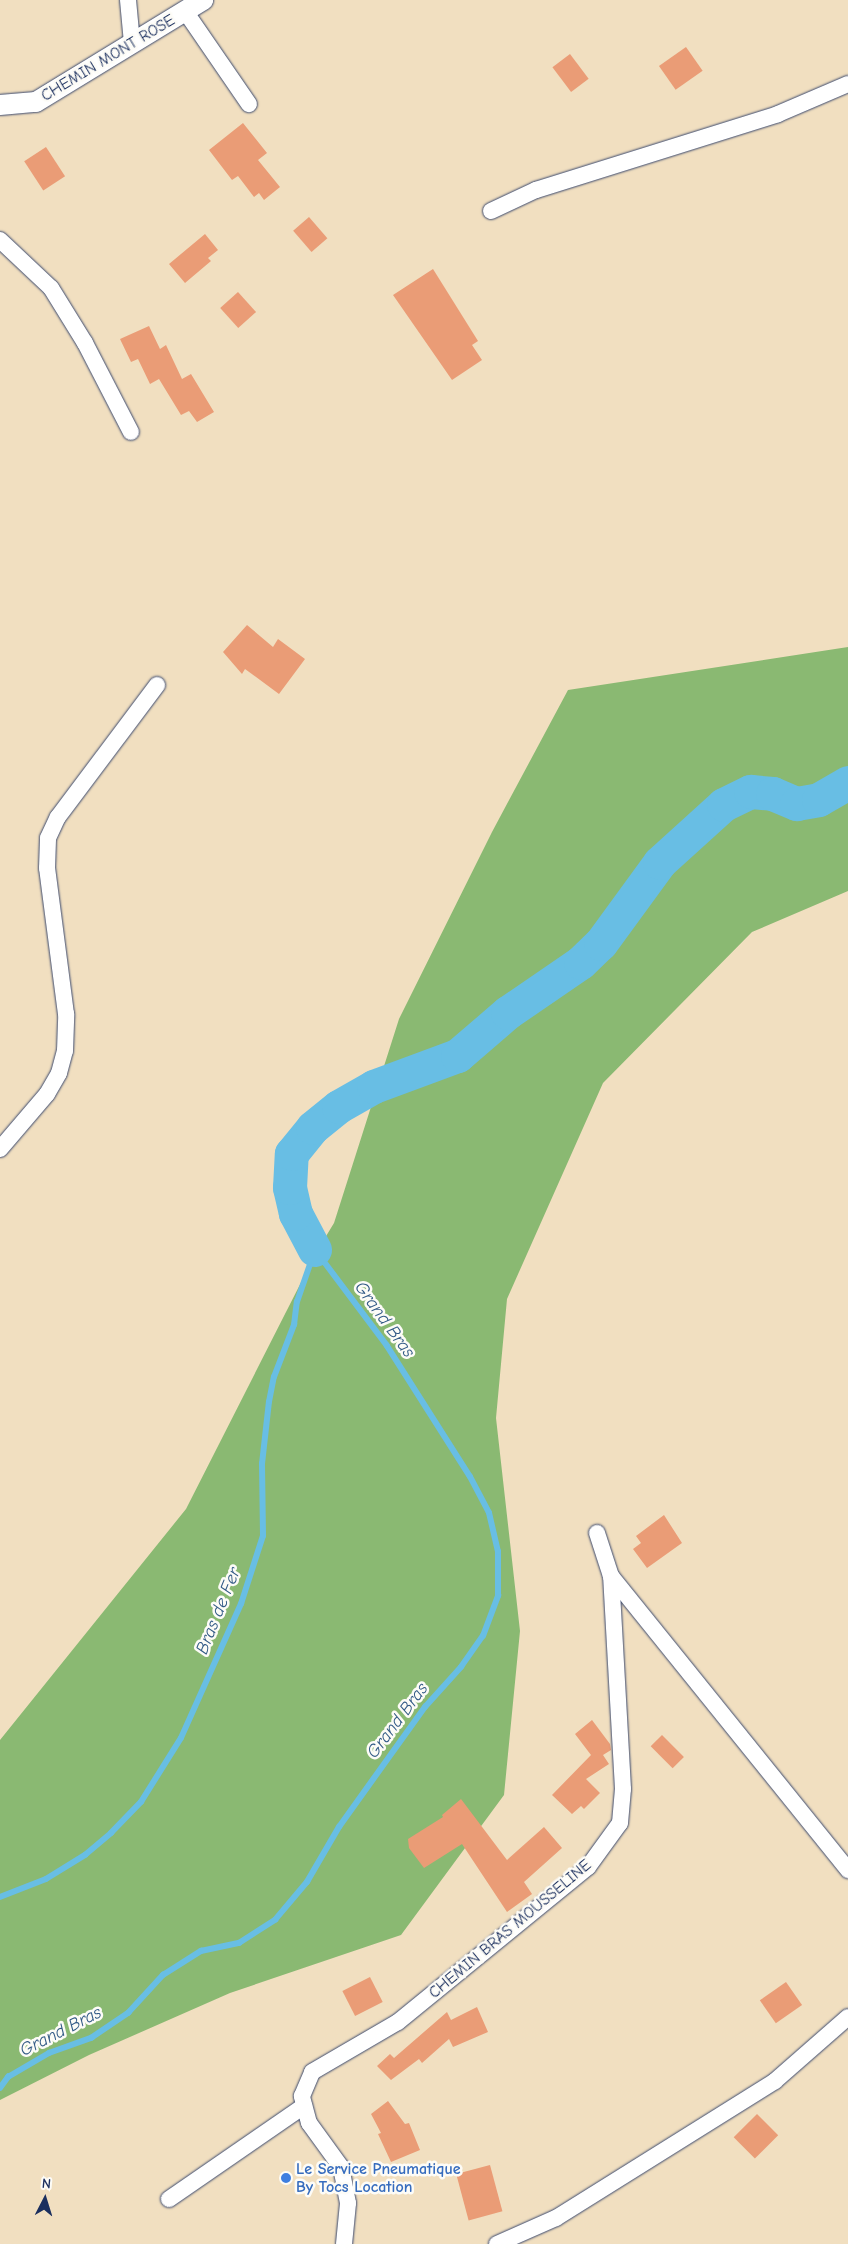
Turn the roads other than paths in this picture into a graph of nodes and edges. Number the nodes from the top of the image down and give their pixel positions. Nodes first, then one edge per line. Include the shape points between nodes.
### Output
1 (128, 0) edge
2 (203, 0) edge
3 (185, 11) junction
4 (132, 43) junction
5 (848, 84) edge
6 (249, 104) dead end
7 (0, 105) edge
8 (491, 211) dead end
9 (0, 240) edge
10 (131, 432) dead end
11 (157, 685) dead end
12 (0, 1149) edge
13 (597, 1533) dead end
14 (611, 1576) junction
15 (848, 1870) edge
16 (848, 2017) edge
17 (304, 2106) junction
18 (169, 2199) dead end
19 (344, 2244) edge
20 (497, 2244) edge

1 - 4 street
2 - 3 street, CHEMIN MONT ROSE
3 - 4 street, CHEMIN MONT ROSE
3 - 6 street, CHEMIN MONT ROSE
4 - 7 street, CHEMIN MONT ROSE via 36,102
5 - 8 street via 778,114 536,190
9 - 10 street via 51,288 67,311
11 - 12 street via 58,817 48,838 47,868 66,1014 65,1051 59,1073 47,1094
13 - 14 street
14 - 15 street
14 - 17 street, CHEMIN BRAS MOUSSELINE via 623,1789 620,1823 588,1867 398,2022 312,2072 302,2096
16 - 20 street via 775,2081 556,2218
17 - 18 street
17 - 19 street via 309,2123 341,2167 348,2203

